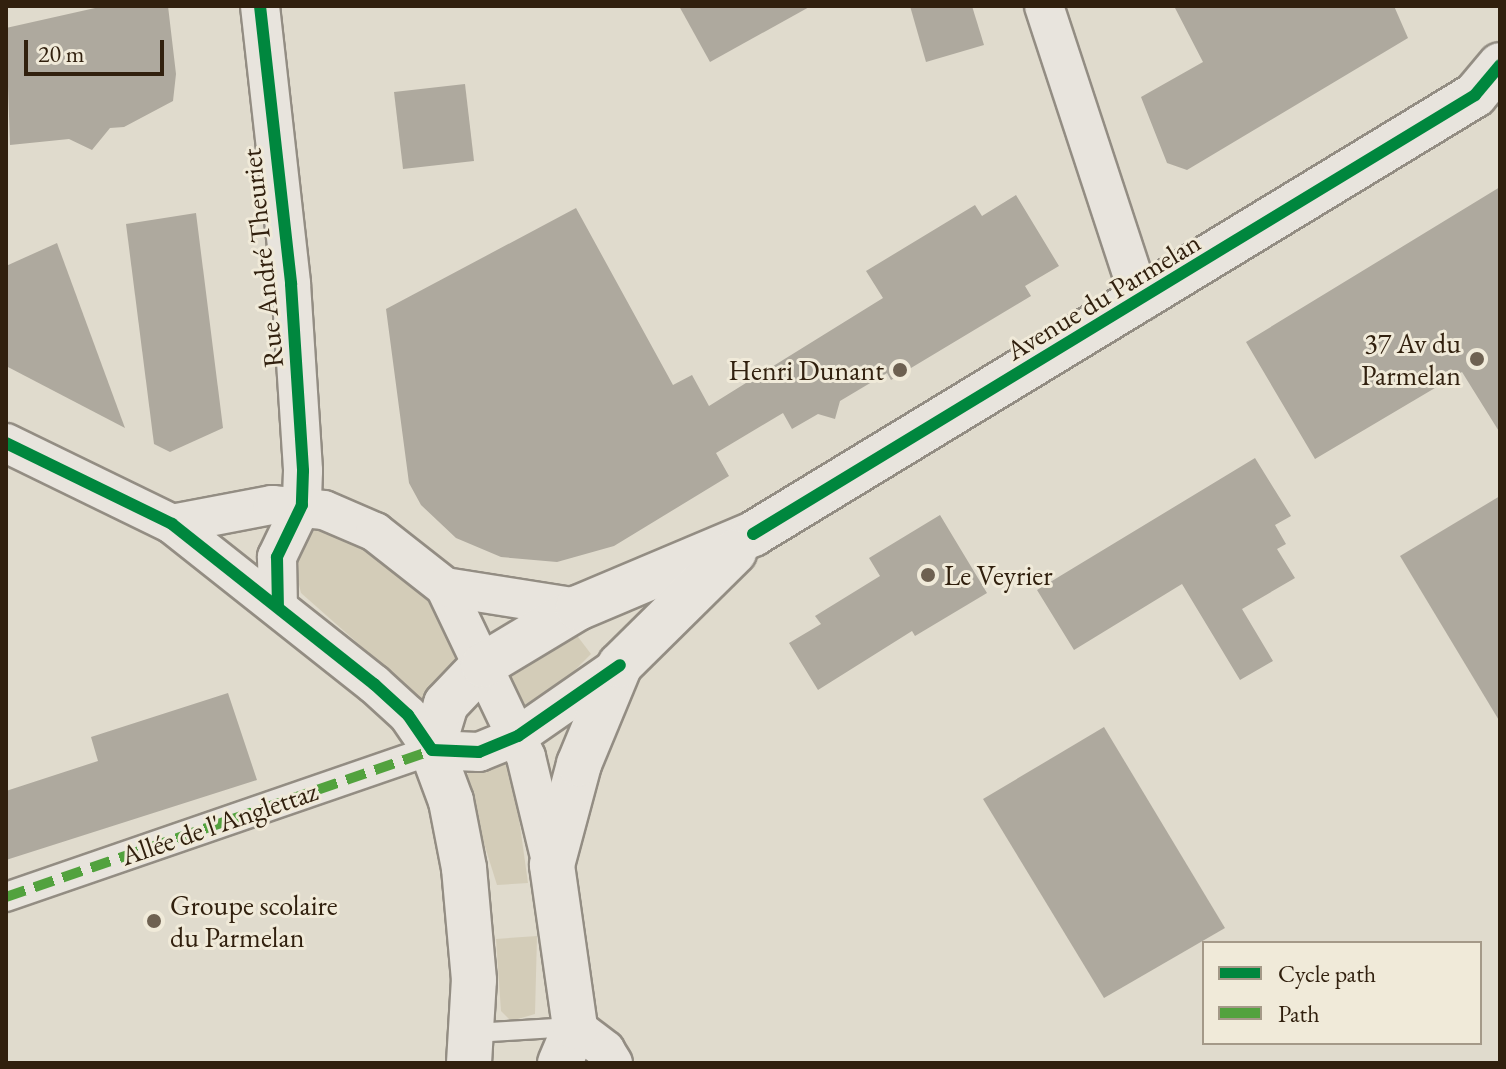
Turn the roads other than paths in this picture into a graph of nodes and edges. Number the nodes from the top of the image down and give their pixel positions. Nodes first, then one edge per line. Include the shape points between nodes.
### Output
1 (260, 6) edge
2 (1044, 6) edge
3 (1492, 83) edge
4 (1141, 301) junction
5 (6, 443) edge
6 (302, 505) junction
7 (172, 524) junction
8 (753, 534) junction
9 (445, 587) junction
10 (278, 607) junction
11 (578, 608) junction
12 (483, 665) junction
13 (620, 665) junction
14 (518, 736) junction
15 (432, 750) junction
16 (552, 865) junction
17 (6, 897) edge
18 (568, 1045) edge
19 (472, 1048) edge
20 (613, 1063) edge

1 - 6 street, Rue André Theuriet via 292,299
2 - 4 street
3 - 4 main road, Avenue du Parmelan
4 - 8 main road, Avenue du Parmelan
5 - 7 street
6 - 7 street via 272,505
6 - 9 street via 351,518
6 - 10 street via 281,541 274,578
7 - 10 street
8 - 11 main road
8 - 13 main road
9 - 11 street
9 - 12 street
10 - 15 street via 408,715
11 - 12 main road
12 - 14 street
12 - 15 main road via 446,704
13 - 14 street
13 - 16 main road via 579,764
14 - 15 street via 479,752
14 - 16 street
15 - 17 street, Allée de l'Anglettaz
15 - 19 main road via 460,833 471,941
16 - 18 main road
18 - 19 lane
18 - 20 street via 605,1050

